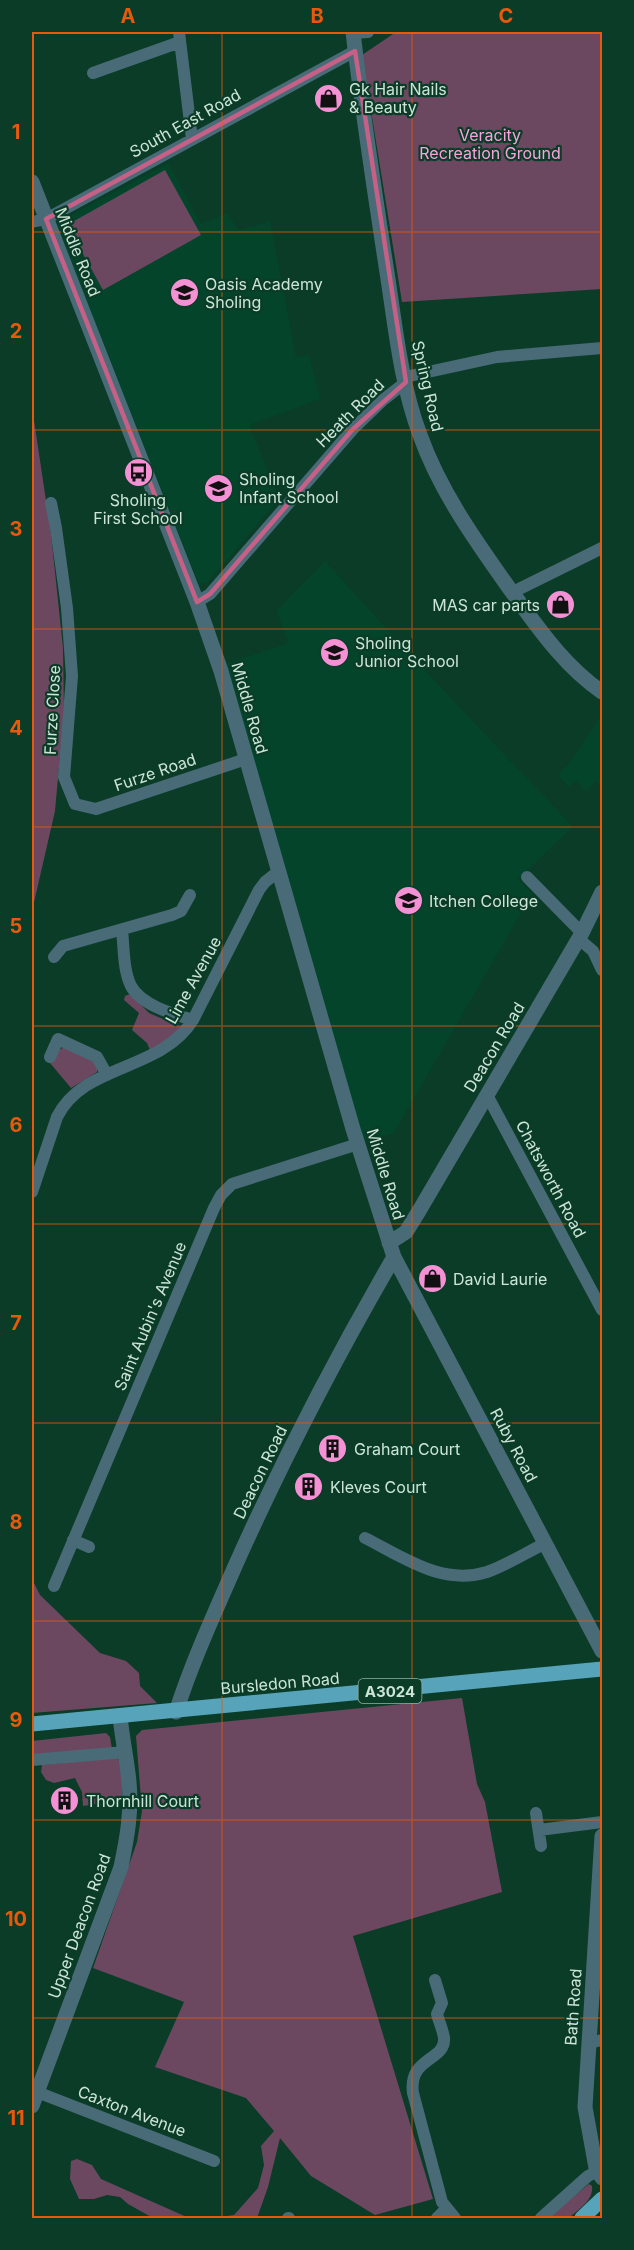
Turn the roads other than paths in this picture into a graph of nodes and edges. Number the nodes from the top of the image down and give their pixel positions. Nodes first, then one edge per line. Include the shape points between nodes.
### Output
1 (358, 32) edge
2 (180, 37) edge
3 (355, 51) junction
4 (93, 73) dead end
5 (192, 138) junction
6 (32, 182) edge
7 (39, 220) edge
8 (603, 348) edge
9 (406, 379) junction
10 (51, 503) dead end
11 (603, 548) edge
12 (513, 592) junction
13 (197, 602) junction
14 (603, 692) edge
15 (246, 759) junction
16 (75, 804) joint
17 (279, 871) junction
18 (526, 878) dead end
19 (603, 892) edge
20 (190, 895) dead end
21 (122, 930) junction
22 (581, 936) junction
23 (54, 957) dead end
24 (603, 970) edge
25 (193, 1020) junction
26 (50, 1057) dead end
27 (107, 1075) junction
28 (487, 1095) junction
29 (358, 1144) junction
30 (32, 1192) edge
31 (391, 1250) junction
32 (603, 1310) edge
33 (365, 1538) dead end
34 (73, 1540) junction
35 (546, 1543) junction
36 (88, 1546) dead end
37 (54, 1586) dead end
38 (603, 1651) edge
39 (603, 1670) edge
40 (176, 1712) junction
41 (120, 1716) junction
42 (32, 1724) edge
43 (125, 1752) junction
44 (32, 1760) edge
45 (536, 1813) dead end
46 (603, 1822) edge
47 (539, 1830) junction
48 (603, 1836) edge
49 (541, 1846) dead end
50 (599, 1912) edge
51 (435, 1980) dead end
52 (596, 2041) edge
53 (34, 2099) edge
54 (214, 2160) dead end
55 (600, 2174) edge
56 (603, 2199) edge
57 (446, 2215) edge
58 (541, 2218) edge
59 (582, 2218) edge

1 - 3 street, Spring Road
2 - 4 street
2 - 5 street
3 - 5 street, South East Road
3 - 9 street, Spring Road
5 - 7 street, South East Road
6 - 7 street, Middle Road
7 - 13 street, Middle Road
8 - 9 street via 497,357
9 - 12 street, Spring Road via 432,465 464,523
9 - 13 street, Heath Road via 355,426 210,594
10 - 16 street, Furze Close via 72,676 64,777
11 - 12 street
12 - 14 street, Spring Road via 565,661
13 - 15 street, Middle Road
15 - 16 street, Furze Road via 96,809
15 - 17 street, Middle Road
17 - 25 street, Lime Avenue via 259,891
17 - 29 street, Middle Road
18 - 22 street
19 - 22 street, Deacon Road
20 - 21 street via 181,911
21 - 23 street via 63,946
21 - 25 street via 131,987 153,1006
22 - 24 street
22 - 28 street, Deacon Road
25 - 27 street, Lime Avenue via 164,1050
26 - 27 street via 58,1039 97,1057
27 - 30 street, Lime Avenue via 78,1091 62,1108
28 - 31 street, Deacon Road via 406,1232
28 - 32 street, Chatsworth Road
29 - 31 street, Middle Road
29 - 34 street, Saint Aubin's Avenue via 232,1184 221,1195
31 - 35 street, Ruby Road
31 - 40 street, Deacon Road via 263,1504
33 - 35 street via 428,1570 456,1576 486,1572
34 - 36 street
34 - 37 street, Saint Aubin's Avenue
35 - 38 street, Ruby Road
39 - 40 main road, Bursledon Road / A3024
40 - 41 main road, Bursledon Road / A3024
41 - 42 main road, Bursledon Road / A3024
41 - 43 street, Upper Deacon Road
43 - 44 street
43 - 53 street, Upper Deacon Road via 130,1807 121,1867
45 - 47 street
46 - 47 street
47 - 49 street
48 - 50 street, Bath Road
50 - 52 street, Bath Road
51 - 57 street via 442,2003 437,2014 444,2039 442,2046 414,2072 411,2081
52 - 55 street, Bath Road via 585,2107
53 - 54 street, Caxton Avenue
55 - 58 street via 588,2176
56 - 59 main road

